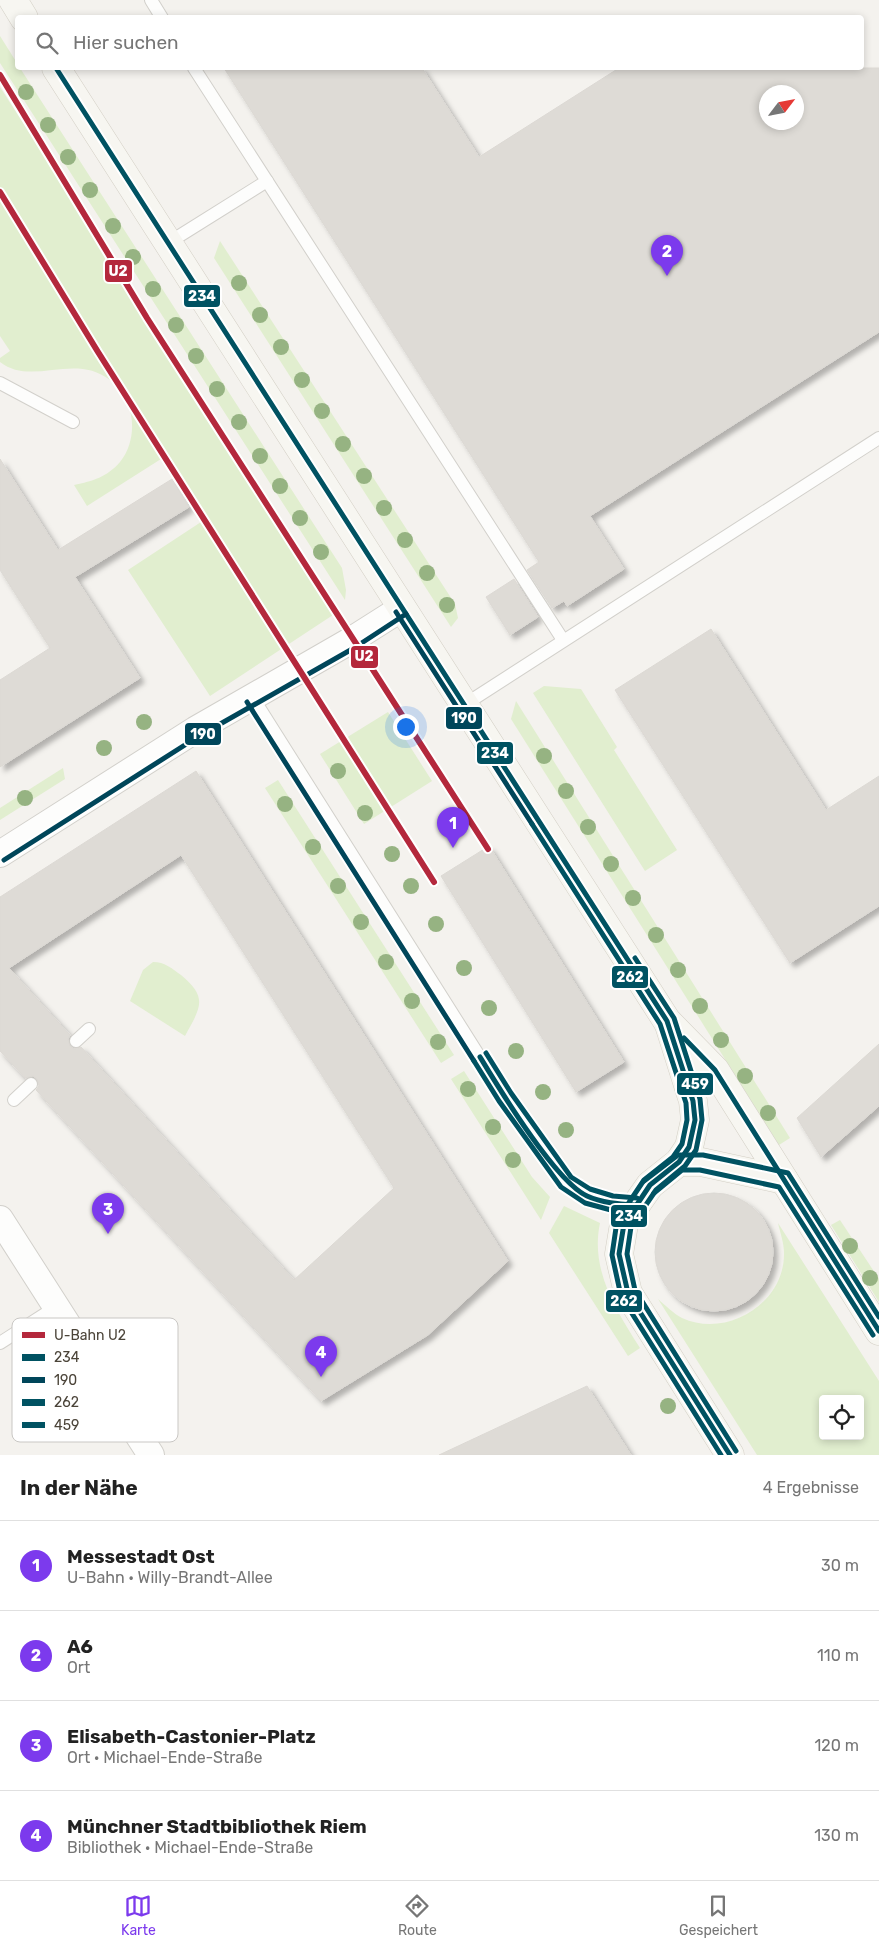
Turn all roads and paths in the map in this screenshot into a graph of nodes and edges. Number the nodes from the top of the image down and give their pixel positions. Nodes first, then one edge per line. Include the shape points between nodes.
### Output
1 (12, 0) edge
2 (151, 0) edge
3 (22, 15) edge
4 (160, 15) edge
5 (57, 70) edge
6 (195, 70) edge
7 (267, 181) junction
8 (168, 243) junction
9 (0, 383) edge
10 (73, 422) dead end
11 (879, 438) edge
12 (402, 608) junction
13 (563, 640) junction
14 (253, 698) junction
15 (464, 706) junction
16 (0, 854) edge
17 (668, 1021) junction
18 (89, 1029) dead end
19 (76, 1041) dead end
20 (31, 1084) dead end
21 (14, 1100) dead end
22 (679, 1162) junction
23 (784, 1180) junction
24 (636, 1205) junction
25 (0, 1219) edge
26 (56, 1307) junction
27 (39, 1318) edge
28 (63, 1318) edge
29 (879, 1331) edge
30 (12, 1335) edge
31 (0, 1343) edge
32 (143, 1442) edge
33 (151, 1455) edge
34 (730, 1455) edge

1 - 3 main road
2 - 4 lane
5 - 8 main road
6 - 7 lane
7 - 8 lane
7 - 13 lane
8 - 12 main road
9 - 10 lane
11 - 13 lane
12 - 14 street
12 - 15 main road
13 - 15 lane
14 - 16 street via 195,730
14 - 24 lane via 505,1097 566,1182 587,1196
15 - 17 main road
17 - 22 main road via 693,1101 695,1120 689,1147
17 - 23 main road via 715,1070
18 - 19 lane
20 - 21 lane
22 - 23 main road via 701,1162
22 - 24 main road via 650,1186
23 - 29 main road
24 - 34 main road via 624,1224 619,1254 628,1293
25 - 26 street
26 - 27 lane
26 - 28 street
30 - 31 lane
32 - 33 street

